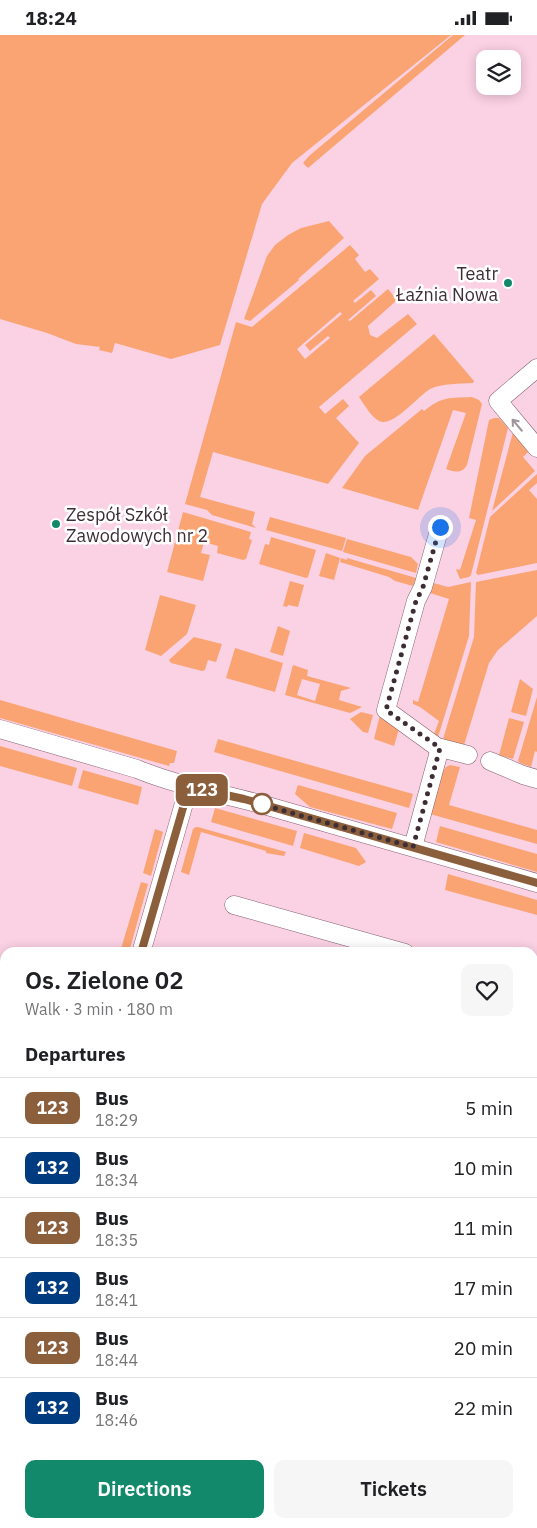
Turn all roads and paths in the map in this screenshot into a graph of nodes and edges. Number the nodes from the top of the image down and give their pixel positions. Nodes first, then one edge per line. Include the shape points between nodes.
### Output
1 (537, 367) edge
2 (537, 448) edge
3 (440, 527) dead end
4 (0, 729) edge
5 (440, 748) junction
6 (468, 755) dead end
7 (490, 761) dead end
8 (537, 779) edge
9 (189, 787) junction
10 (413, 847) junction
11 (537, 883) edge
12 (234, 905) dead end
13 (143, 947) edge
14 (373, 947) edge

2 -> 1 street via 498,401
3 - 5 street via 386,710
4 - 9 street
5 - 6 street
5 - 10 street
7 - 8 street
9 - 10 street via 244,799
9 - 13 street
10 - 11 street
12 - 14 street

